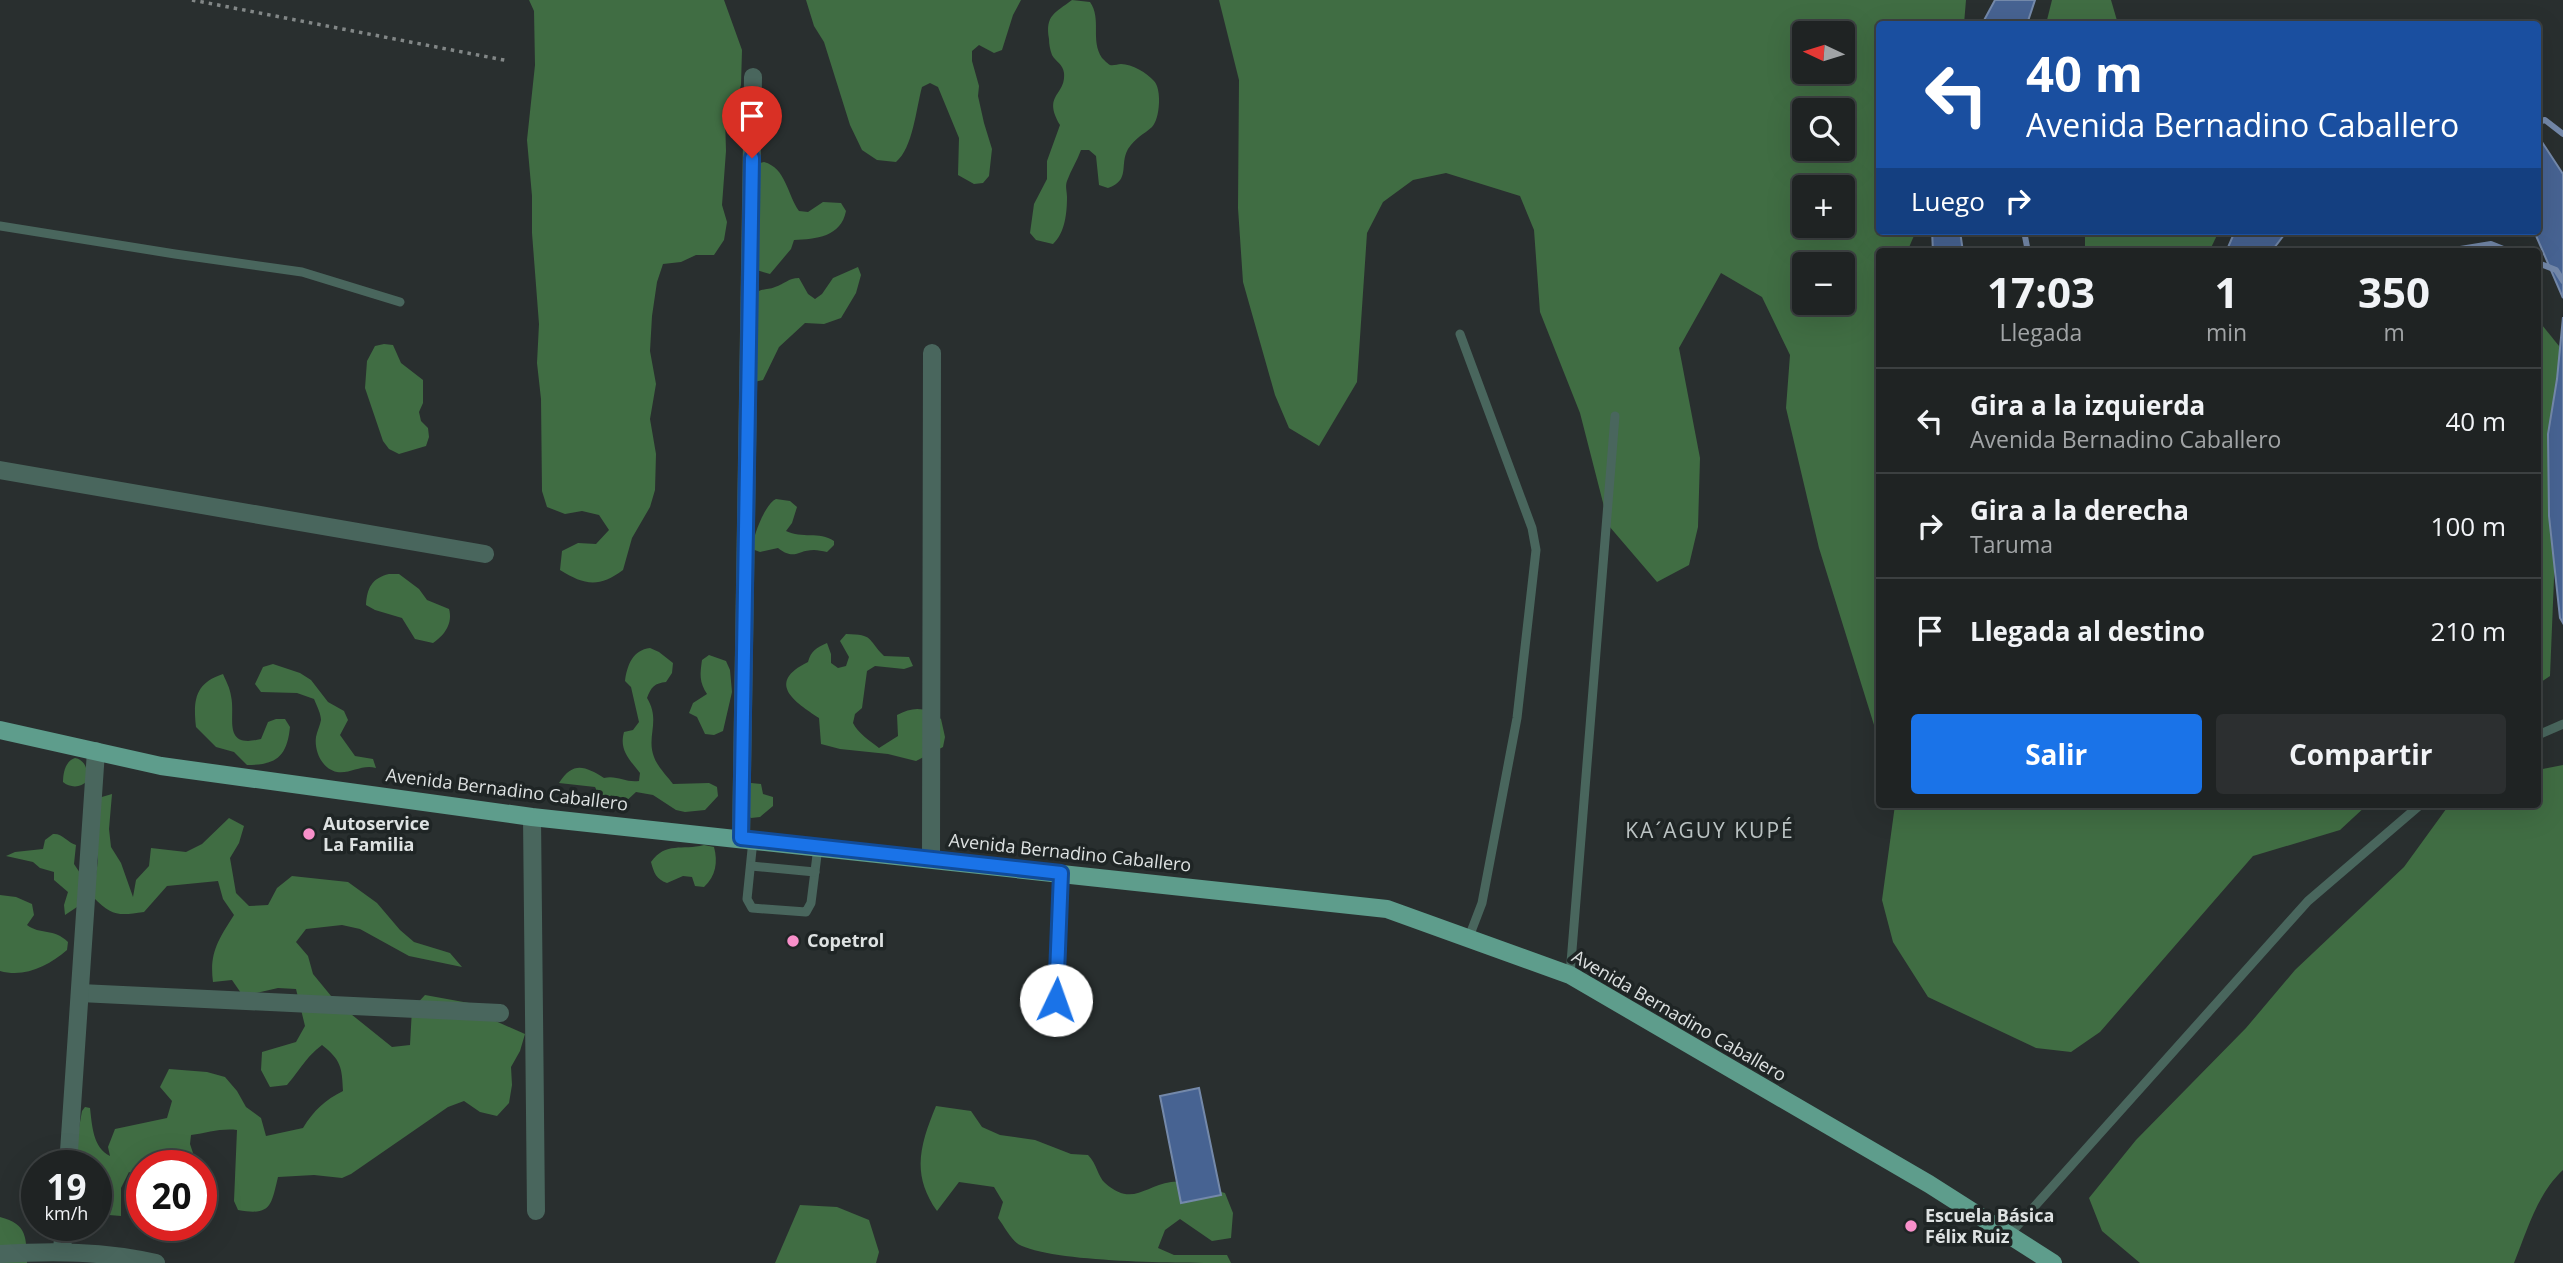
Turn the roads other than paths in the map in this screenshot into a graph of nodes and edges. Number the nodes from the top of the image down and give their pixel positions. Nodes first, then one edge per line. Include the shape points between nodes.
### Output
1 (753, 77) dead end
2 (0, 226) edge
3 (400, 302) dead end
4 (1460, 334) dead end
5 (932, 353) dead end
6 (1615, 416) dead end
7 (0, 470) edge
8 (485, 554) dead end
9 (2563, 724) edge
10 (0, 730) edge
11 (2541, 734) edge
12 (96, 751) junction
13 (2416, 808) edge
14 (531, 817) junction
15 (747, 839) junction
16 (818, 847) junction
17 (931, 859) junction
18 (751, 866) junction
19 (815, 872) junction
20 (1061, 873) junction
21 (1469, 937) junction
22 (1570, 975) junction
23 (80, 993) junction
24 (1056, 1000) dead end
25 (500, 1013) dead end
26 (69, 1150) edge
27 (536, 1211) dead end
28 (2009, 1235) junction
29 (63, 1241) edge
30 (62, 1251) junction
31 (0, 1254) edge
32 (156, 1263) edge
33 (2053, 1263) edge

1 - 15 street
2 - 3 lane via 302,272
4 - 21 lane via 1532,528 1536,550 1517,718 1482,903
5 - 17 street
6 - 22 lane
7 - 8 street
9 - 11 lane
10 - 12 main road, Avenida Bernadino Caballero
12 - 14 main road, Avenida Bernadino Caballero via 161,766
12 - 23 street
13 - 28 lane via 2308,901
14 - 15 main road, Avenida Bernadino Caballero
14 - 27 street
15 - 16 main road, Avenida Bernadino Caballero
15 - 18 lane
16 - 17 main road, Avenida Bernadino Caballero
16 - 19 lane
17 - 20 main road, Avenida Bernadino Caballero
18 - 19 lane
18 - 19 lane via 747,898 752,908 806,912
20 - 21 main road, Avenida Bernadino Caballero via 1387,909
20 - 24 lane
21 - 22 main road, Avenida Bernadino Caballero
22 - 28 main road, Avenida Bernadino Caballero
23 - 25 street
23 - 26 street
28 - 33 main road, Avenida Bernadino Caballero
29 - 30 street
30 - 31 street
30 - 32 street

